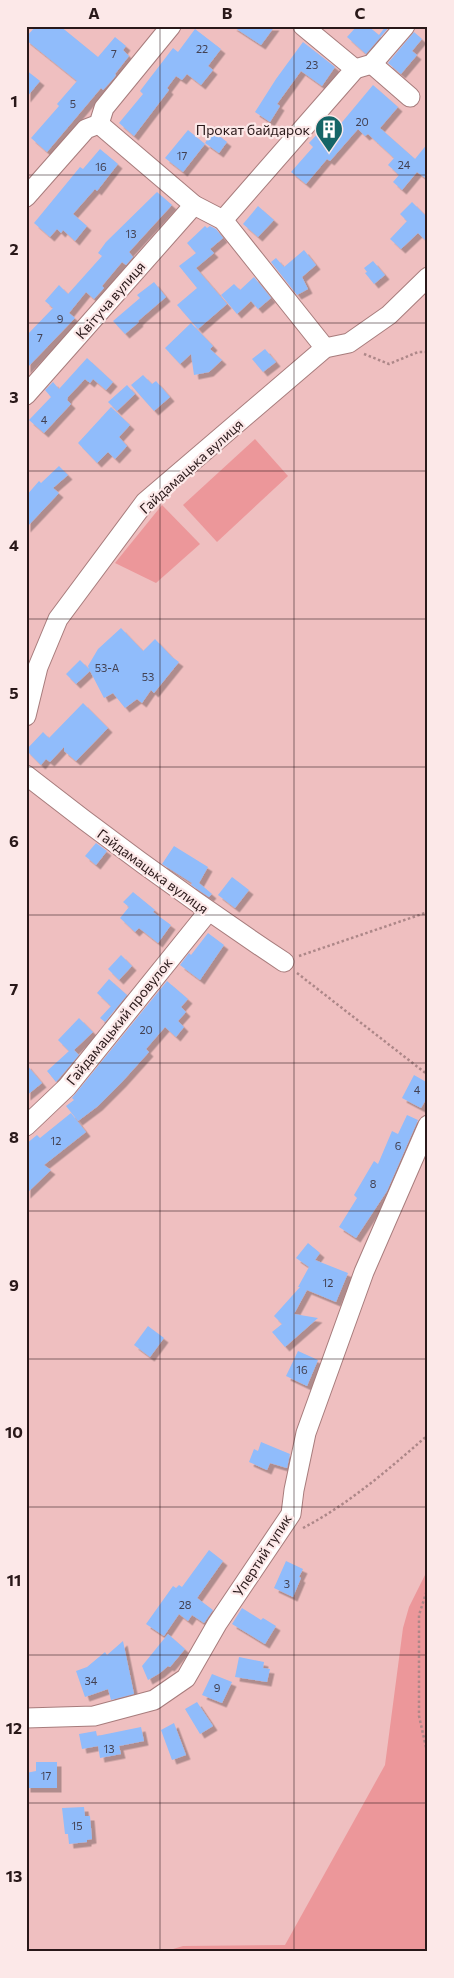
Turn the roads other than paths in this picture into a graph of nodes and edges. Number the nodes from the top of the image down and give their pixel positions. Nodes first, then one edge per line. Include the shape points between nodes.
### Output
1 (171, 26) edge
2 (302, 26) edge
3 (405, 26) edge
4 (364, 66) junction
5 (410, 97) dead end
6 (99, 124) junction
7 (26, 197) edge
8 (194, 205) junction
9 (223, 220) junction
10 (428, 277) edge
11 (325, 348) junction
12 (26, 395) edge
13 (32, 668) edge
14 (26, 716) edge
15 (26, 775) edge
16 (208, 912) junction
17 (284, 962) road end
18 (428, 1124) edge
19 (26, 1126) edge
20 (26, 1717) edge

1 - 6 street via 104,108
2 - 4 street
3 - 4 street
4 - 5 street
4 - 9 street
6 - 7 street via 86,129
6 - 8 street
8 - 9 street
8 - 12 street, Квітуча вулиця
9 - 11 street
10 - 11 street, Гайдамацька вулиця via 389,315 349,343
11 - 13 street, Гайдамацька вулиця via 145,502 58,619
13 - 14 street, Гайдамацька вулиця
15 - 16 street, Гайдамацька вулиця
16 - 17 street, Гайдамацька вулиця
16 - 19 street, Гайдамацький провулок via 67,1087
18 - 20 street, Упертий тупик via 364,1272 306,1433 291,1514 217,1624 186,1678 154,1700 94,1716

